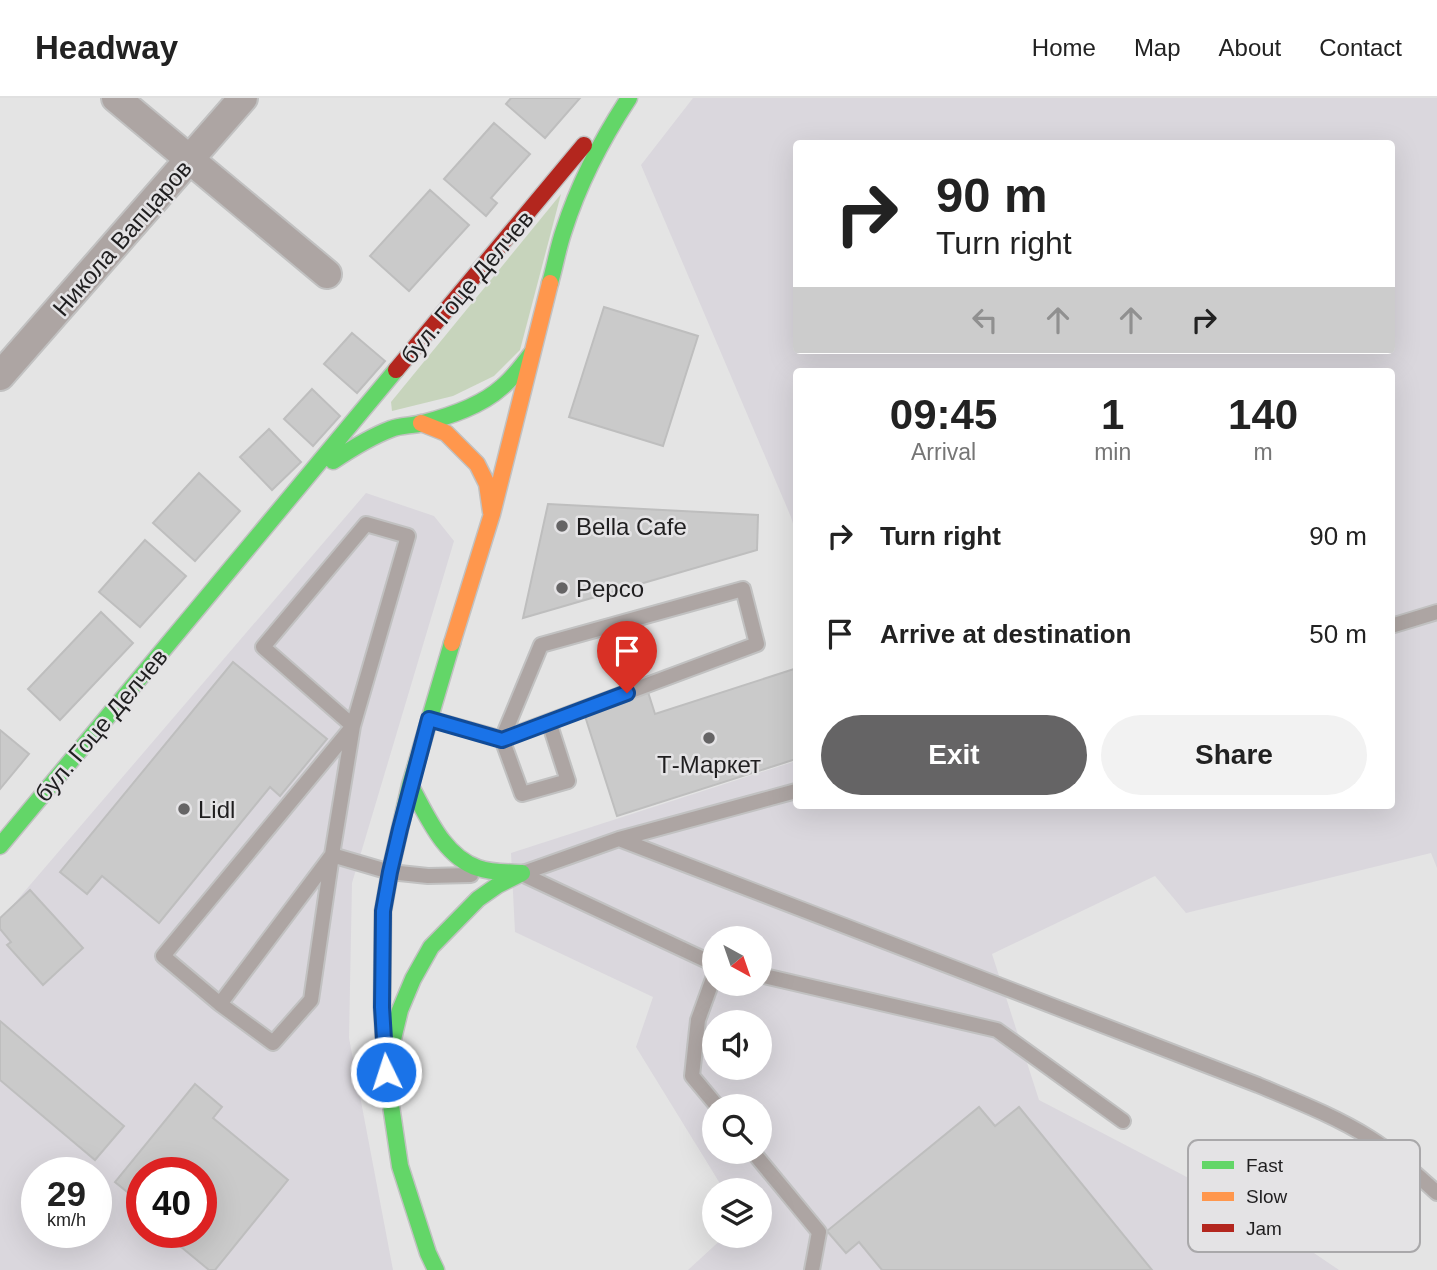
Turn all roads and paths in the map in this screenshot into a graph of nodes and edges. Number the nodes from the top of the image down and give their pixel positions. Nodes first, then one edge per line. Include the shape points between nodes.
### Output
1 (116, 98) edge
2 (243, 98) edge
3 (623, 98) edge
4 (629, 98) edge
5 (190, 160) junction
6 (327, 274) dead end
7 (534, 349) junction
8 (0, 376) edge
9 (421, 423) junction
10 (310, 476) junction
11 (492, 514) junction
12 (1437, 612) edge
13 (1395, 625) edge
14 (429, 719) junction
15 (549, 722) junction
16 (354, 726) junction
17 (502, 740) junction
18 (411, 785) junction
19 (793, 792) edge
20 (619, 839) junction
21 (0, 846) edge
22 (332, 855) junction
23 (390, 872) junction
24 (522, 873) junction
25 (702, 958) edge
26 (772, 978) edge
27 (707, 996) edge
28 (220, 1004) junction
29 (386, 1072) junction
30 (707, 1094) edge
31 (1123, 1121) dead end
32 (1372, 1140) edge
33 (763, 1164) edge
34 (1420, 1177) edge
35 (1437, 1193) edge
36 (436, 1270) edge
37 (812, 1270) edge

1 - 5 street
2 - 5 street, Никола Вапцаров
3 - 10 street, бул. Гоце Делчев
4 - 7 street, бул. Гоце Делчев via 577,191 562,232
5 - 6 street
5 - 8 street, Никола Вапцаров
7 - 9 street, бул. Гоце Делчев via 498,391
7 - 11 street, бул. Гоце Делчев
9 - 10 street, бул. Гоце Делчев via 365,440
9 - 11 street, бул. Гоце Делчев via 446,433 477,464 487,484
10 - 21 street, бул. Гоце Делчев
11 - 14 street, бул. Гоце Делчев
12 - 13 lane
14 - 17 lane
14 - 18 street, бул. Гоце Делчев
15 - 17 lane
15 - 17 lane via 568,781 522,794
15 - 17 lane via 757,644 743,589 541,645
16 - 16 lane via 408,536 366,524 263,647
16 - 22 lane
16 - 28 lane via 163,956
18 - 23 street, бул. Гоце Делчев
18 - 24 street via 431,822 461,859 480,869
19 - 20 lane
20 - 24 lane
20 - 32 lane via 1258,1085
22 - 23 lane
22 - 28 lane
22 - 28 lane via 312,1000 273,1043
23 - 24 lane
23 - 29 street, бул. Гоце Делчев via 382,950
24 - 25 lane
24 - 29 street via 478,899 431,947 400,1010
26 - 31 lane via 997,1030
27 - 30 lane via 698,1020 692,1076
29 - 36 street, бул. Гоце Делчев via 400,1166
33 - 37 lane via 819,1232
34 - 35 lane

